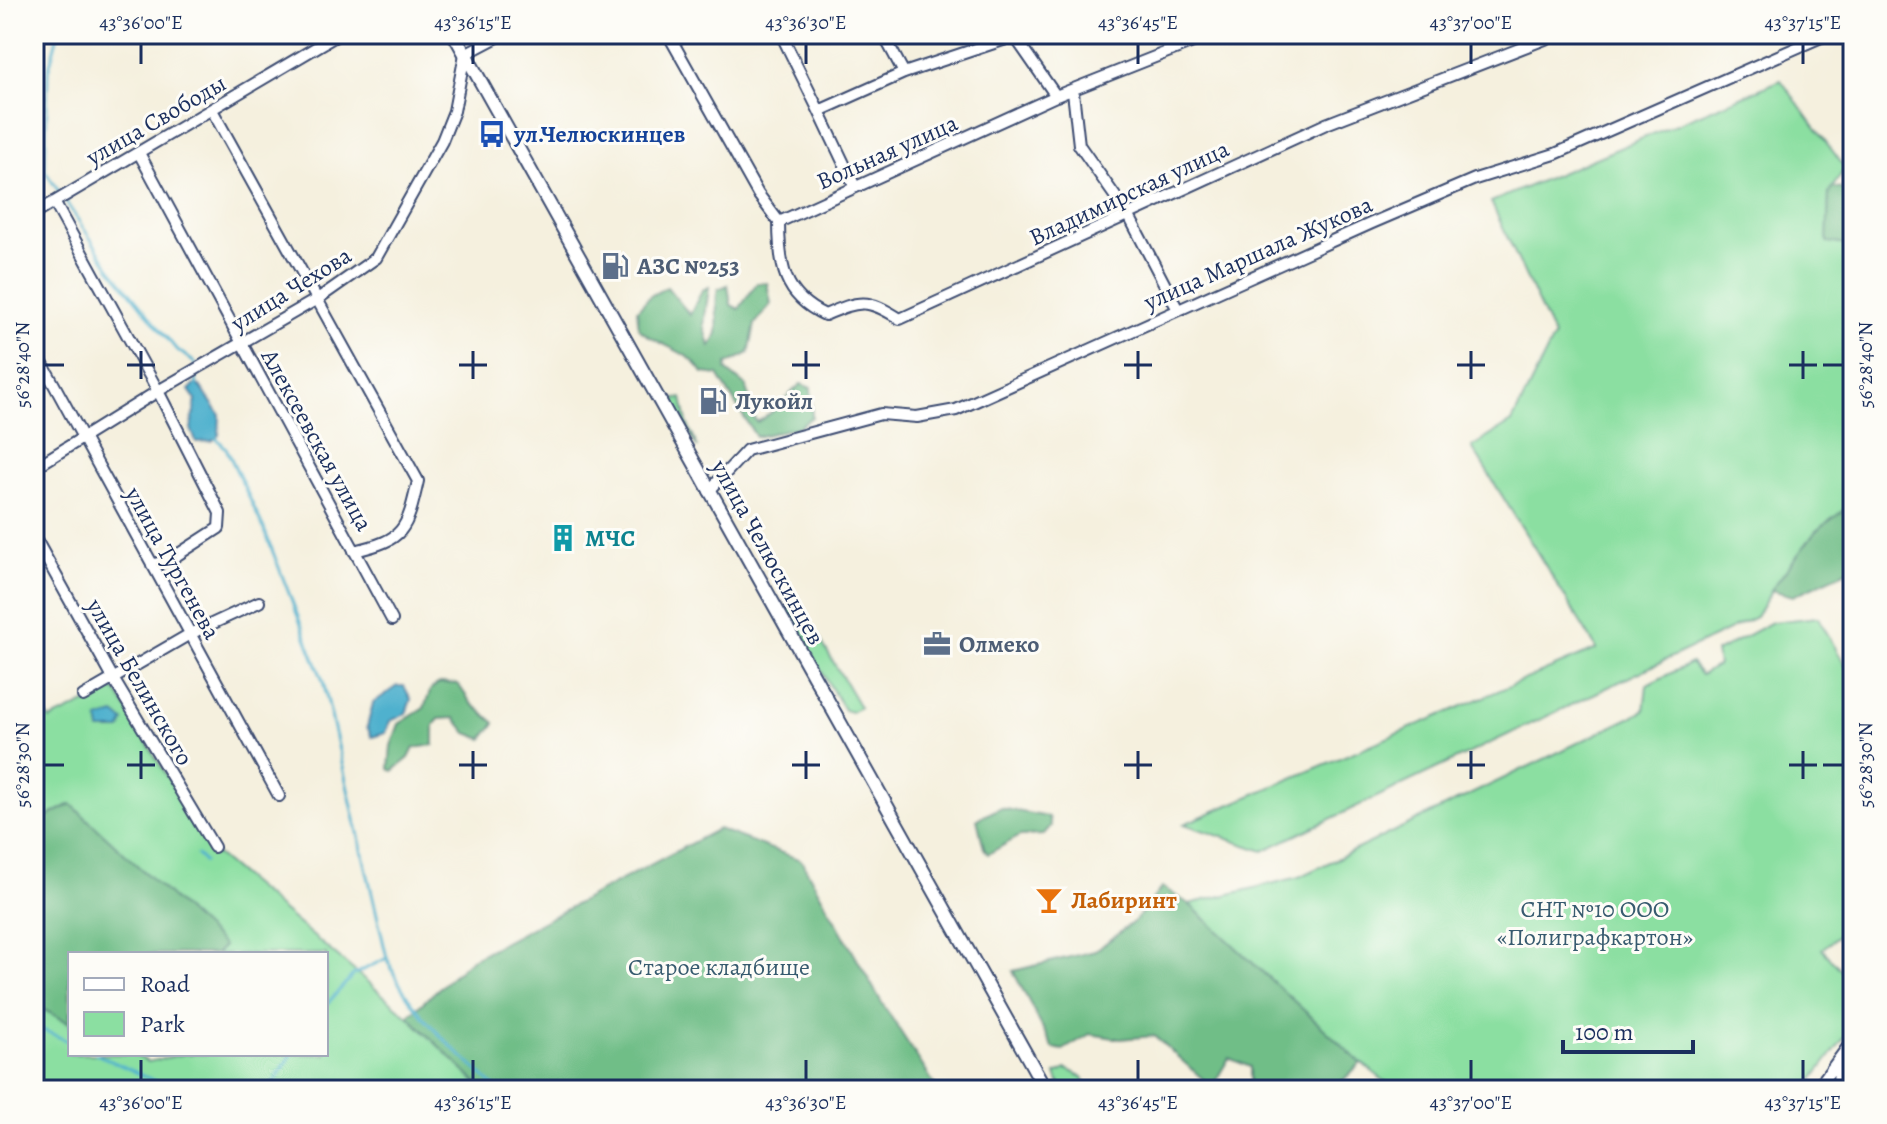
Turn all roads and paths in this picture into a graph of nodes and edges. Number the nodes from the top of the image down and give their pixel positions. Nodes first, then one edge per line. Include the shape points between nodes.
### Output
1 (339, 34) edge
2 (454, 34) edge
3 (503, 34) edge
4 (668, 34) edge
5 (781, 34) edge
6 (883, 34) edge
7 (1171, 34) edge
8 (1213, 34) edge
9 (1558, 34) edge
10 (1828, 34) edge
11 (1844, 34) edge
12 (1014, 35) edge
13 (1853, 45) edge
14 (1179, 46) junction
15 (465, 54) junction
16 (904, 73) junction
17 (1073, 92) junction
18 (1056, 96) junction
19 (212, 110) junction
20 (819, 111) junction
21 (139, 153) junction
22 (855, 187) junction
23 (54, 202) junction
24 (34, 214) edge
25 (1129, 216) junction
26 (779, 222) junction
27 (319, 298) junction
28 (1178, 310) junction
29 (241, 344) junction
30 (34, 348) edge
31 (158, 391) junction
32 (83, 439) junction
33 (34, 468) edge
34 (709, 491) junction
35 (34, 536) edge
36 (354, 551) junction
37 (152, 565) junction
38 (259, 602) dead end
39 (392, 620) dead end
40 (190, 634) junction
41 (114, 680) junction
42 (83, 696) dead end
43 (279, 796) dead end
44 (214, 847) dead end
45 (1853, 1040) edge
46 (1839, 1061) junction
47 (1046, 1090) edge
48 (1816, 1090) edge
49 (1838, 1090) edge

1 - 19 street, улица Свободы
2 - 15 main road, улица Челюскинцев
3 - 15 street
4 - 26 street
5 - 20 street
6 - 16 street
7 - 14 street
8 - 14 street
9 - 25 street, Владимирская улица via 1326,124
10 - 28 street, улица Маршала Жукова via 1555,154 1475,179
11 - 13 street
12 - 16 street
12 - 18 street
14 - 17 street
15 - 27 street, улица Чехова via 442,141 376,258
15 - 34 main road, улица Челюскинцев
16 - 20 street
17 - 18 street, Вольная улица
17 - 25 street via 1079,145
18 - 22 street, Вольная улица
19 - 21 street, улица Свободы
19 - 27 street
20 - 22 street
21 - 23 street, улица Свободы
21 - 29 street, Алексеевская улица
22 - 26 street, Вольная улица
23 - 24 street, улица Свободы
23 - 31 street
25 - 26 street, Владимирская улица via 900,319 873,302 854,303 825,315 804,306 789,285 779,256
25 - 28 street
27 - 29 street, улица Чехова
27 - 36 street via 418,481 408,522 386,544
28 - 34 street, улица Маршала Жукова via 956,410 917,417 881,414 747,450
29 - 31 street, улица Чехова
29 - 36 street, Алексеевская улица
30 - 32 street, улица Тургенева
31 - 32 street, улица Чехова
31 - 37 street via 221,521 202,540
32 - 33 street, улица Чехова
32 - 37 street, улица Тургенева
34 - 47 main road, улица Челюскинцев
35 - 41 street, улица Белинского
36 - 39 street, Алексеевская улица
37 - 40 street, улица Тургенева
38 - 40 street
40 - 41 street
40 - 43 street, улица Тургенева
41 - 42 street
41 - 44 street, улица Белинского
45 - 46 street
46 - 48 street
46 - 49 street

